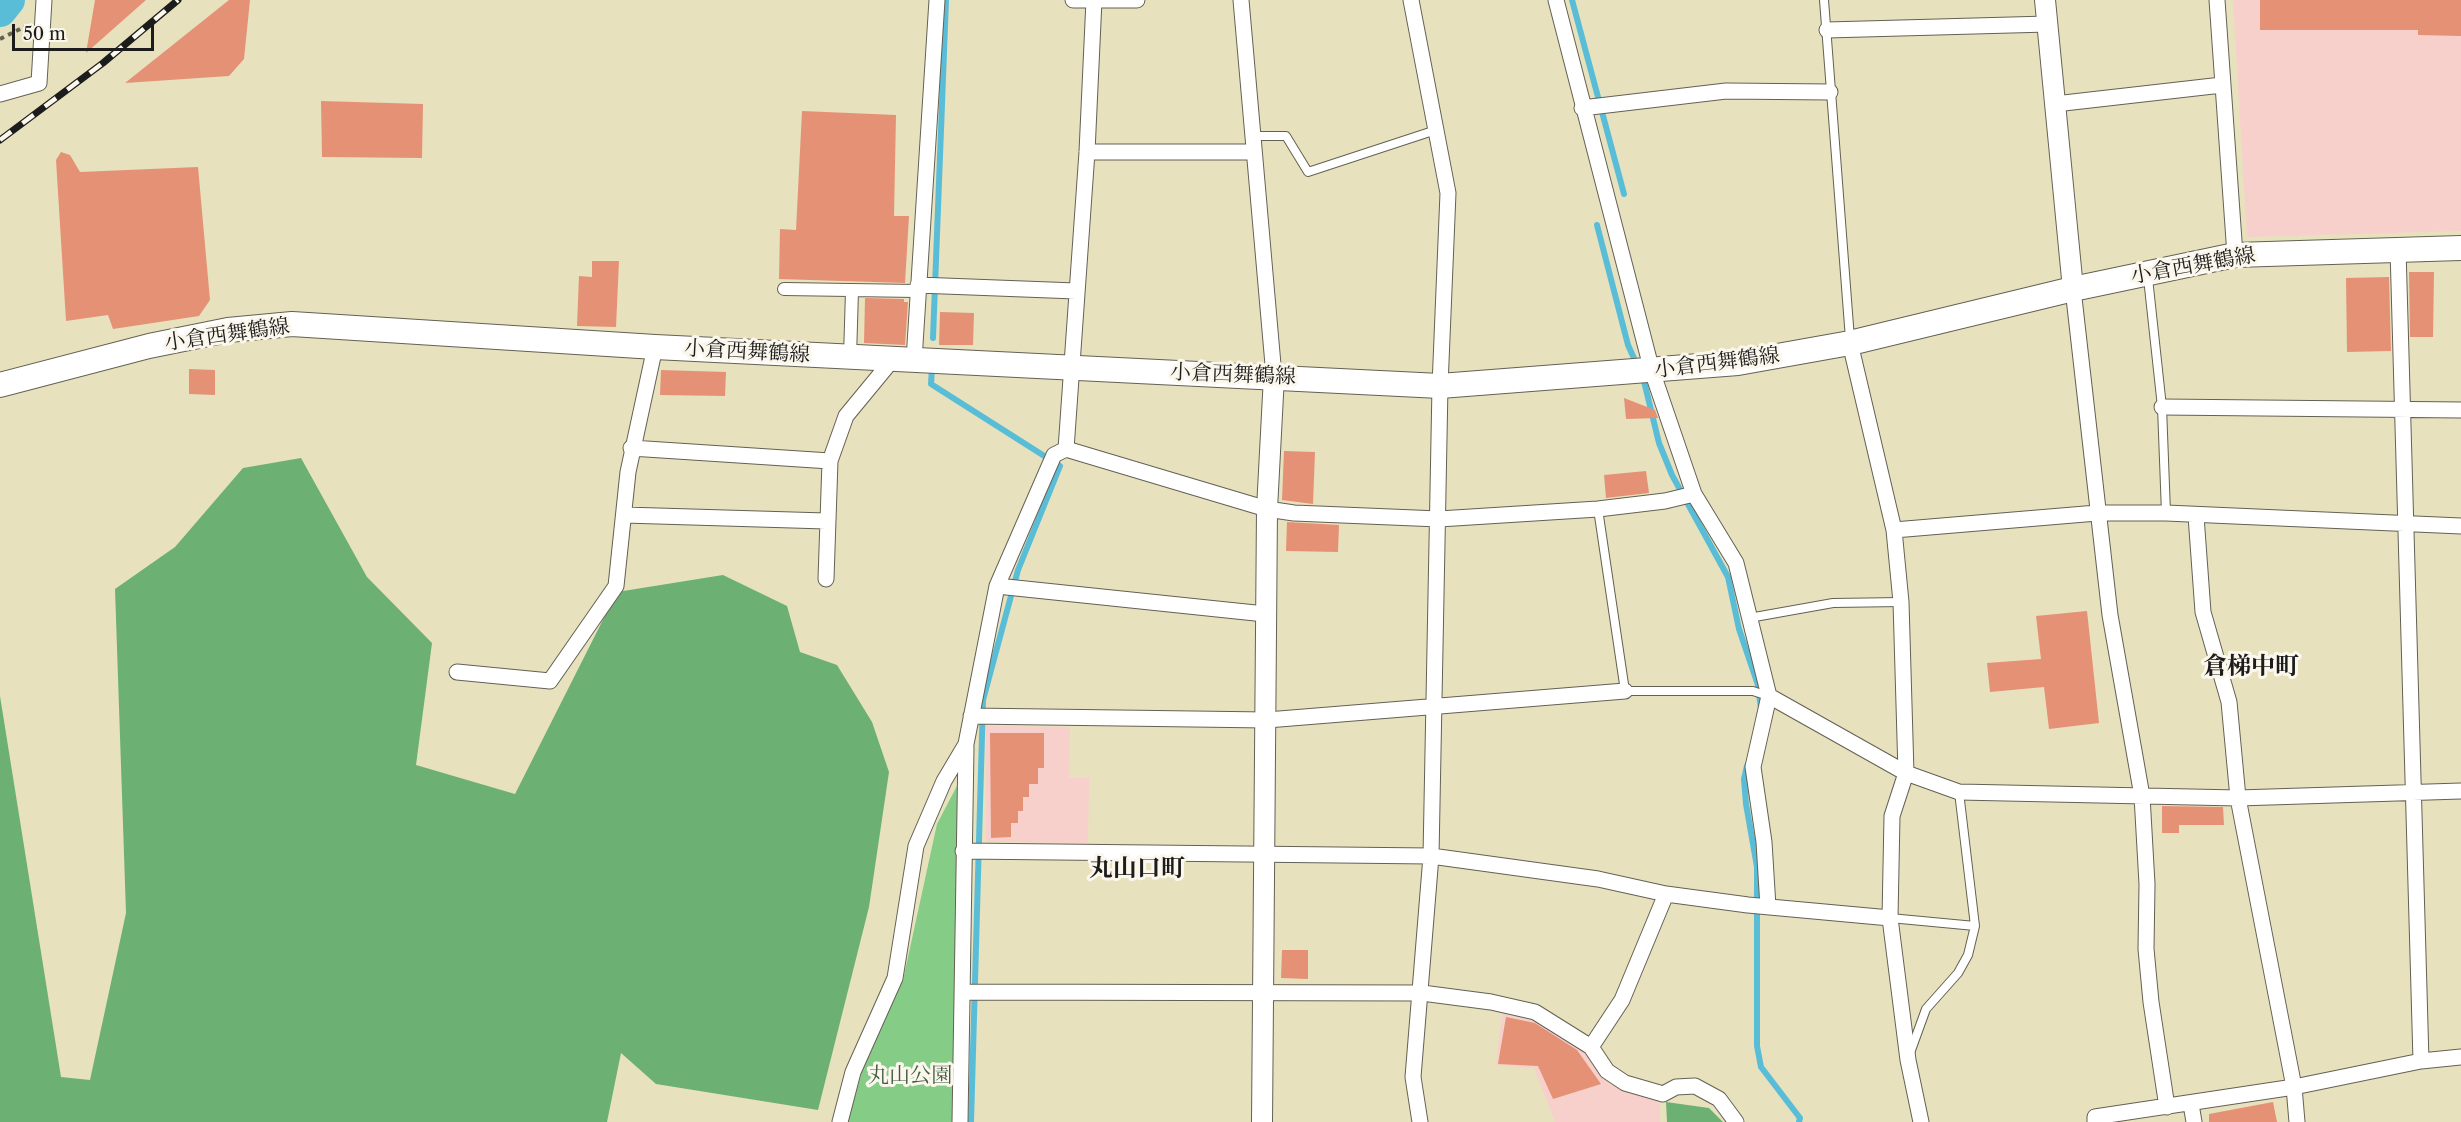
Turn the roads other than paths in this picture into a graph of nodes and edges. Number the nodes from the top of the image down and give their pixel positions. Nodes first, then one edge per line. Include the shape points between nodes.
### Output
1 (44, 0) edge
2 (937, 0) edge
3 (1073, 0) edge
4 (1137, 0) edge
5 (1241, 0) edge
6 (1411, 0) edge
7 (1556, 0) edge
8 (1824, 0) edge
9 (2046, 0) edge
10 (2217, 0) edge
11 (1094, 1) edge
12 (2048, 24) junction
13 (1827, 30) junction
14 (2222, 85) junction
15 (1830, 92) junction
16 (0, 94) edge
17 (2055, 104) junction
18 (1582, 108) junction
19 (1436, 130) junction
20 (1252, 136) junction
21 (1087, 152) junction
22 (1253, 152) junction
23 (2461, 248) edge
24 (2398, 249) junction
25 (2235, 255) junction
26 (2147, 273) junction
27 (925, 286) junction
28 (784, 289) dead end
29 (2073, 289) junction
30 (852, 291) junction
31 (1076, 291) junction
32 (1850, 343) junction
33 (655, 347) junction
34 (850, 357) junction
35 (903, 359) junction
36 (1071, 368) junction
37 (1652, 371) junction
38 (1274, 376) junction
39 (0, 385) edge
40 (1440, 386) junction
41 (2162, 408) junction
42 (2402, 410) junction
43 (2461, 410) edge
44 (632, 448) junction
45 (1060, 452) junction
46 (830, 460) junction
47 (1691, 495) junction
48 (1267, 509) junction
49 (1598, 509) junction
50 (2097, 513) junction
51 (2166, 513) junction
52 (624, 514) junction
53 (2196, 516) junction
54 (1439, 519) junction
55 (826, 521) junction
56 (2406, 525) junction
57 (2461, 526) edge
58 (1894, 530) junction
59 (826, 579) dead end
60 (1009, 587) junction
61 (1901, 603) junction
62 (1265, 614) junction
63 (1749, 618) junction
64 (457, 672) dead end
65 (1625, 691) junction
66 (1761, 693) junction
67 (1436, 706) junction
68 (975, 716) junction
69 (1267, 720) junction
70 (966, 744) junction
71 (1906, 773) junction
72 (2414, 791) junction
73 (2461, 791) edge
74 (1959, 792) junction
75 (2142, 796) junction
76 (2238, 798) junction
77 (974, 851) junction
78 (1264, 854) junction
79 (1431, 856) junction
80 (1666, 894) junction
81 (1759, 906) junction
82 (1890, 918) junction
83 (1976, 926) junction
84 (963, 992) junction
85 (1263, 993) junction
86 (1422, 993) junction
87 (1591, 1047) junction
88 (2461, 1057) edge
89 (1908, 1060) junction
90 (2421, 1061) junction
91 (2294, 1088) junction
92 (2191, 1104) junction
93 (2167, 1107) junction
94 (840, 1122) edge
95 (960, 1122) edge
96 (1262, 1122) edge
97 (1419, 1122) edge
98 (1736, 1122) edge
99 (1921, 1122) edge
100 (2095, 1122) edge
101 (2194, 1122) edge
102 (2297, 1122) edge

1 - 16 street via 39,83
2 - 27 street
3 - 11 street
4 - 11 street
5 - 20 street
6 - 19 street
7 - 18 street
8 - 13 lane
9 - 12 street
10 - 14 street
11 - 21 street
12 - 13 street
12 - 17 street
13 - 15 lane
14 - 17 street
14 - 25 street
15 - 18 street via 1726,91
15 - 32 lane
17 - 29 street
18 - 37 street
19 - 20 lane via 1308,172 1286,136
19 - 40 street via 1448,193
20 - 22 street
21 - 22 street
21 - 31 street
22 - 38 street
23 - 24 main road, 小倉西舞鶴線
24 - 25 main road, 小倉西舞鶴線
24 - 42 street
25 - 26 main road, 小倉西舞鶴線
26 - 29 main road, 小倉西舞鶴線
26 - 41 lane
27 - 30 street
27 - 31 street
27 - 35 street
28 - 30 street
29 - 32 main road, 小倉西舞鶴線
29 - 50 street
30 - 34 street
31 - 36 street
32 - 37 main road, 小倉西舞鶴線 via 1738,363
32 - 58 street
33 - 34 main road, 小倉西舞鶴線
33 - 39 main road, 小倉西舞鶴線 via 292,324 149,346
33 - 44 street
34 - 35 main road, 小倉西舞鶴線
35 - 36 main road, 小倉西舞鶴線
35 - 46 street via 846,416
36 - 38 main road, 小倉西舞鶴線
36 - 45 street
37 - 40 main road, 小倉西舞鶴線
37 - 47 street
38 - 40 main road, 小倉西舞鶴線
38 - 48 street
40 - 54 street
41 - 42 street
41 - 51 lane
42 - 43 street
42 - 56 street
44 - 46 street
44 - 52 street
45 - 48 street
45 - 60 street via 1045,473
46 - 55 street
47 - 49 street
47 - 63 street via 1736,563
48 - 54 street
48 - 62 street
49 - 54 street
49 - 65 lane
50 - 51 street
50 - 58 street
50 - 75 street via 2110,615
51 - 53 street
52 - 55 street
52 - 64 street via 616,586 550,681
53 - 56 street
53 - 76 street via 2203,612 2229,702
54 - 67 street
55 - 59 street
56 - 57 street
56 - 72 street
58 - 61 street
60 - 62 street
60 - 68 street
61 - 63 lane via 1833,603
61 - 71 street
62 - 69 street
63 - 66 street
65 - 66 lane
65 - 67 street
66 - 71 street
66 - 81 street via 1753,767 1764,842
67 - 69 street
67 - 79 street
68 - 69 street
68 - 70 street
69 - 78 street
70 - 77 street
70 - 94 street via 944,781 916,846 895,978 853,1072
71 - 74 street
71 - 82 street via 1892,816
72 - 73 street
72 - 76 street
72 - 90 street
74 - 75 street
74 - 83 lane
75 - 76 street
75 - 93 street via 2146,949
76 - 91 street
77 - 78 street
77 - 84 street
78 - 79 street
78 - 85 street
79 - 80 street via 1598,879
79 - 86 street
80 - 81 street
80 - 87 street via 1622,1000
81 - 82 street
82 - 83 lane
82 - 89 street
83 - 89 lane via 1958,973 1926,1009
84 - 85 street
84 - 95 street
85 - 86 street
85 - 96 street
86 - 87 street via 1535,1012
86 - 97 street via 1413,1077
87 - 98 street via 1607,1071 1625,1083 1663,1094 1676,1087 1695,1086 1719,1099
88 - 90 street
89 - 99 street
90 - 91 street
91 - 92 street
91 - 102 street
92 - 93 street
92 - 101 street
93 - 100 street via 2095,1117

